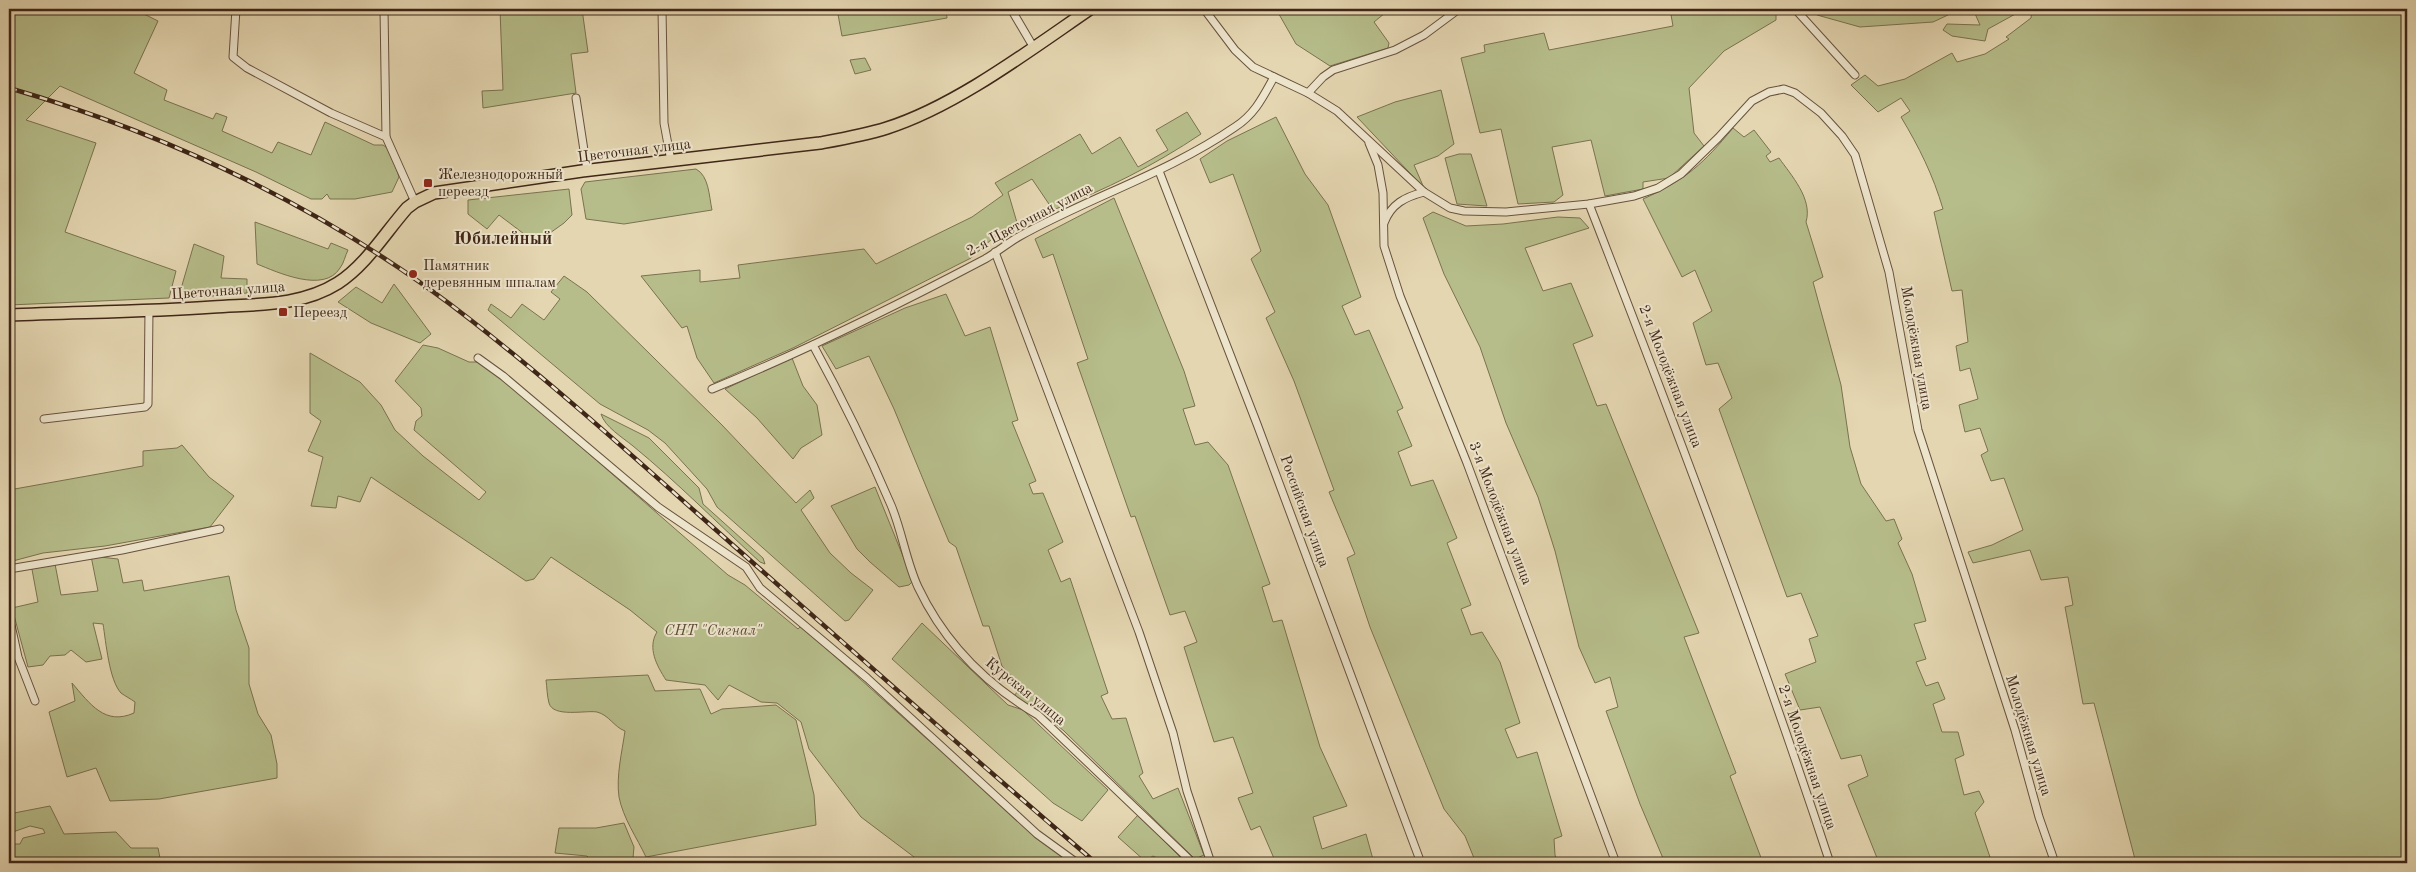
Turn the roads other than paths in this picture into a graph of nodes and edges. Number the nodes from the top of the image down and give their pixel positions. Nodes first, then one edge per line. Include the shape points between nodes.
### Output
1 (236, 9) edge
2 (384, 9) edge
3 (662, 9) edge
4 (1011, 9) edge
5 (1090, 9) edge
6 (1204, 9) edge
7 (1458, 9) edge
8 (1795, 9) edge
9 (1034, 48) junction
10 (1855, 75) dead end
11 (1274, 77) junction
12 (1308, 93) junction
13 (576, 98) dead end
14 (386, 137) junction
15 (1367, 138) junction
16 (670, 161) junction
17 (587, 170) junction
18 (1158, 171) junction
19 (1424, 192) junction
20 (415, 202) junction
21 (1589, 204) junction
22 (1382, 228) junction
23 (995, 252) junction
24 (149, 310) junction
25 (9, 314) edge
26 (813, 345) junction
27 (478, 358) dead end
28 (712, 389) dead end
29 (44, 419) dead end
30 (220, 529) dead end
31 (9, 569) edge
32 (9, 616) edge
33 (35, 701) dead end
34 (1077, 863) edge
35 (1193, 863) edge
36 (1211, 863) edge
37 (1420, 863) edge
38 (1616, 863) edge
39 (1830, 863) edge
40 (2055, 863) edge

1 - 14 street via 233,57 247,68 331,113
2 - 14 street
3 - 16 street via 664,123
4 - 9 street
5 - 9 main road, Цветочная улица
6 - 11 street via 1235,50 1253,67
7 - 12 street via 1424,35 1395,50 1333,70
8 - 10 street
9 - 16 main road, Цветочная улица via 947,102 888,128 820,143
11 - 12 street
11 - 18 street, 2-я Цветочная улица via 1257,109 1236,127
12 - 15 street via 1337,111
13 - 17 street
14 - 20 street
15 - 19 street
15 - 22 street, 3-я Молодёжная улица via 1380,174
16 - 17 main road, Цветочная улица
17 - 20 main road, Цветочная улица via 453,189
18 - 23 street, 2-я Цветочная улица via 1020,236
18 - 37 street, Российская улица via 1257,424
19 - 21 street via 1450,208 1478,212
19 - 22 street via 1407,197 1388,212
20 - 24 main road, Цветочная улица via 351,274 314,295 265,305
21 - 39 street, 2-я Молодёжная улица via 1682,442
21 - 40 street, Молодёжная улица via 1658,188 1680,174 1752,101 1769,92 1784,89 1795,93 1821,113 1842,136 1855,155 1889,272 1918,430
22 - 38 street, 3-я Молодёжная улица via 1384,246 1400,296 1467,463
23 - 26 street, 2-я Цветочная улица
23 - 36 street via 1139,632
24 - 25 main road, Цветочная улица
24 - 29 street via 148,404 145,407
26 - 28 street, 2-я Цветочная улица
26 - 35 street, Курская улица via 854,419 892,507 918,586 941,628 973,665 1008,697 1038,715
27 - 34 street via 658,507 746,567 760,588 867,678 1037,834
30 - 31 street
32 - 33 street via 18,657

